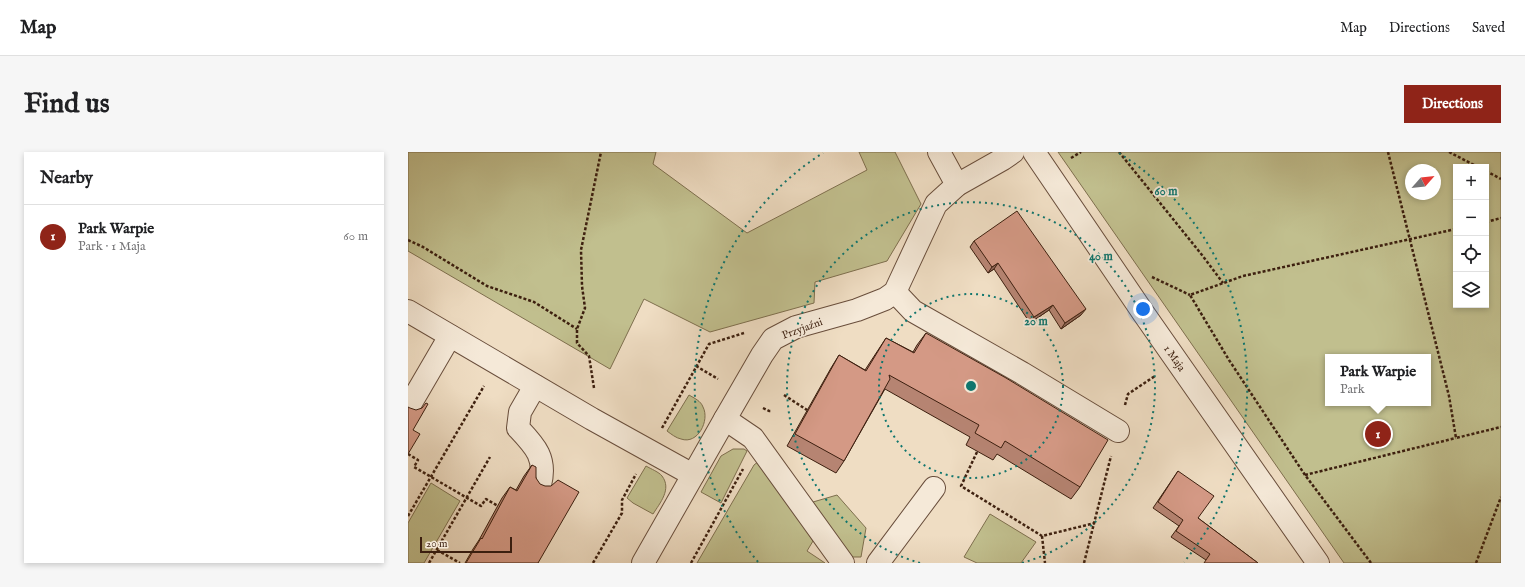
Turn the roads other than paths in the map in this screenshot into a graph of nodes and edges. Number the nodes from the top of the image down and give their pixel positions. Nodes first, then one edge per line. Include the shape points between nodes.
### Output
1 (939, 152) edge
2 (1013, 152) edge
3 (1034, 152) edge
4 (957, 185) junction
5 (895, 292) junction
6 (408, 311) edge
7 (450, 336) junction
8 (535, 386) junction
9 (408, 408) edge
10 (725, 419) junction
11 (1118, 431) road end
12 (692, 476) junction
13 (540, 485) edge
14 (934, 488) dead end
15 (643, 563) edge
16 (843, 563) edge
17 (878, 563) edge
18 (1318, 563) edge

1 - 4 street
2 - 4 street
3 - 18 street, 1 Maja
4 - 5 street via 936,204
5 - 10 street, Przyjaźni via 885,299 857,310 796,328 773,339
5 - 11 street via 913,311
6 - 7 street
7 - 8 street
7 - 9 street
8 - 12 street
8 - 13 street via 520,412 518,428 539,453 544,473
10 - 12 street, Przyjaźni
10 - 16 street via 753,438
12 - 15 street, Przyjaźni
14 - 17 street

